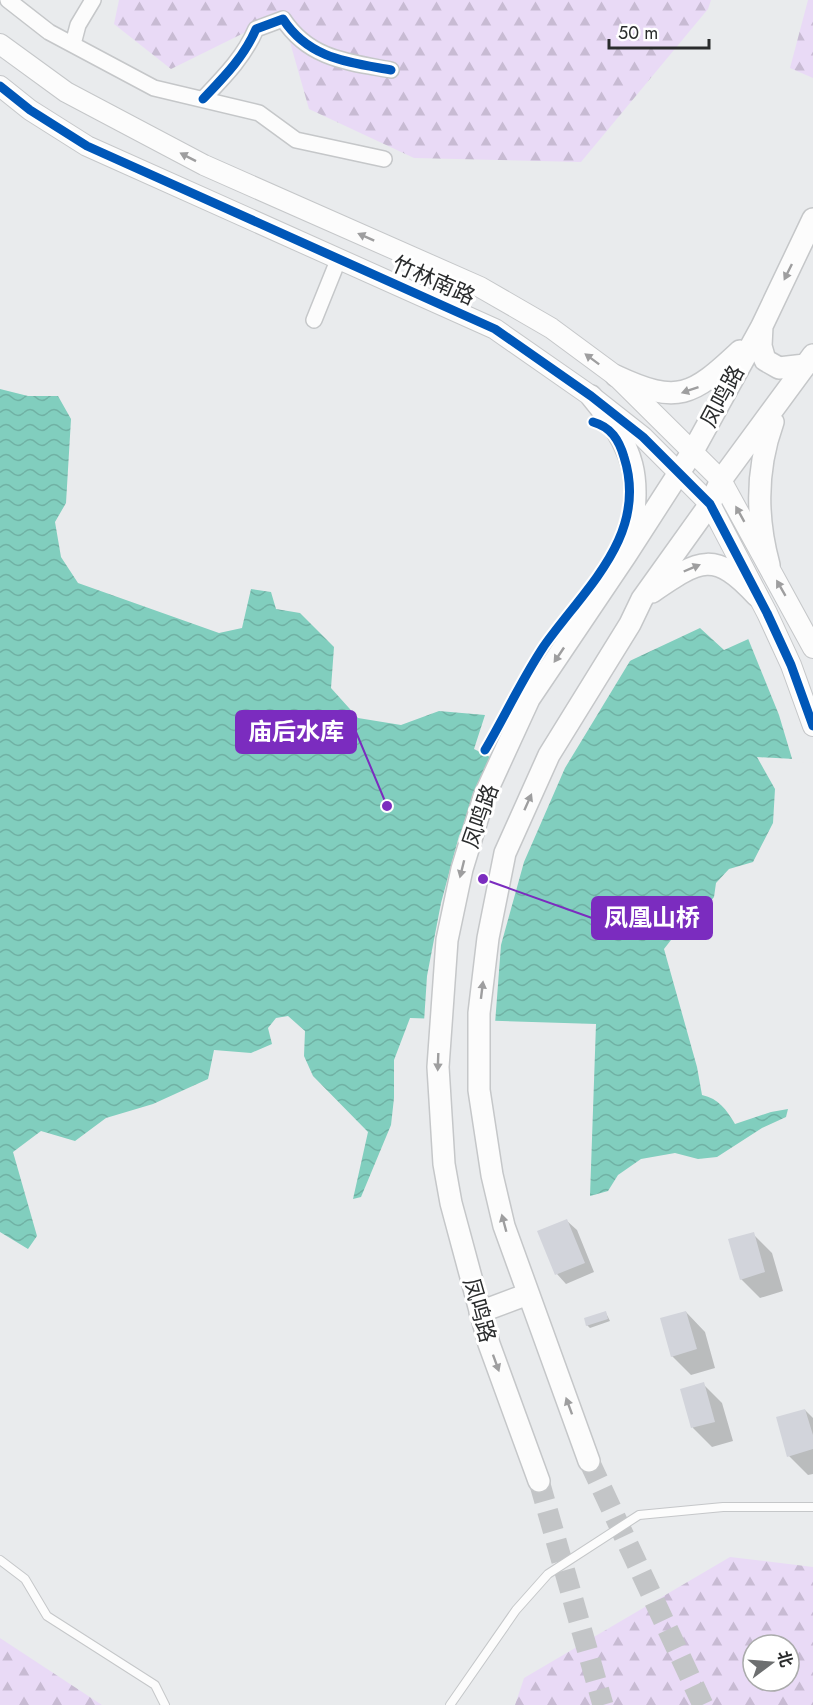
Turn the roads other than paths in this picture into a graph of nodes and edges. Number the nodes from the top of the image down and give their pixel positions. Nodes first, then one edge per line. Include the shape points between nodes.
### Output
1 (8, 0) edge
2 (93, 0) edge
3 (0, 44) edge
4 (73, 44) junction
5 (391, 70) dead end
6 (0, 86) edge
7 (203, 99) junction
8 (384, 159) dead end
9 (813, 219) edge
10 (339, 258) junction
11 (314, 320) dead end
12 (757, 333) junction
13 (809, 360) edge
14 (616, 376) junction
15 (591, 396) junction
16 (779, 404) junction
17 (693, 451) junction
18 (679, 474) junction
19 (721, 480) junction
20 (710, 504) junction
21 (626, 555) junction
22 (769, 565) junction
23 (642, 599) junction
24 (762, 605) junction
25 (813, 648) edge
26 (813, 726) edge
27 (528, 1294) junction
28 (480, 1312) junction
29 (589, 1461) tunnel mouth
30 (539, 1481) tunnel mouth
31 (813, 1507) edge
32 (0, 1560) edge
33 (165, 1705) edge
34 (450, 1705) edge

1 - 4 street via 49,32
2 - 4 street via 78,25
14 -> 3 street, 竹林南路 via 551,328 480,287 204,165 66,92
4 - 7 street via 154,88
5 - 7 street via 342,60 308,47 283,19 256,29 232,69
6 - 10 street, 竹林南路 via 87,146
7 - 8 street via 259,113 296,140
9 -> 12 main road, 凤鸣路
10 - 11 street
10 - 15 street, 竹林南路 via 495,329
12 - 13 main road via 765,360 779,368
12 -> 14 main road via 698,388 683,393 643,389
12 - 17 main road, 凤鸣路
13 - 16 main road, 凤鸣路
14 - 17 street, 竹林南路
15 - 18 street, 竹林南路 via 643,437
15 - 21 main road via 626,446 636,478
16 - 19 main road, 凤鸣路
16 - 22 main road via 760,466 760,532
17 - 18 main road, 凤鸣路
17 - 19 street, 竹林南路
18 - 20 street, 竹林南路
18 - 21 main road, 凤鸣路
19 - 20 main road, 凤鸣路
22 -> 19 street, 竹林南路
20 - 23 main road, 凤鸣路
20 - 24 street, 竹林南路
21 -> 28 main road, 凤鸣路 via 529,699 484,797 462,869 447,940 438,1067 444,1164
25 -> 22 street, 竹林南路
23 -> 24 main road via 680,573 702,564 728,568
27 -> 23 main road, 凤鸣路 via 504,1226 479,1090 479,1013 488,938 505,853 549,755
24 - 26 street, 竹林南路 via 791,665
27 - 28 main road
29 -> 27 main road, 凤鸣路
28 -> 30 main road, 凤鸣路
31 - 34 lane via 723,1508 639,1515 548,1574 516,1610
32 - 33 lane via 25,1579 47,1616 155,1685

